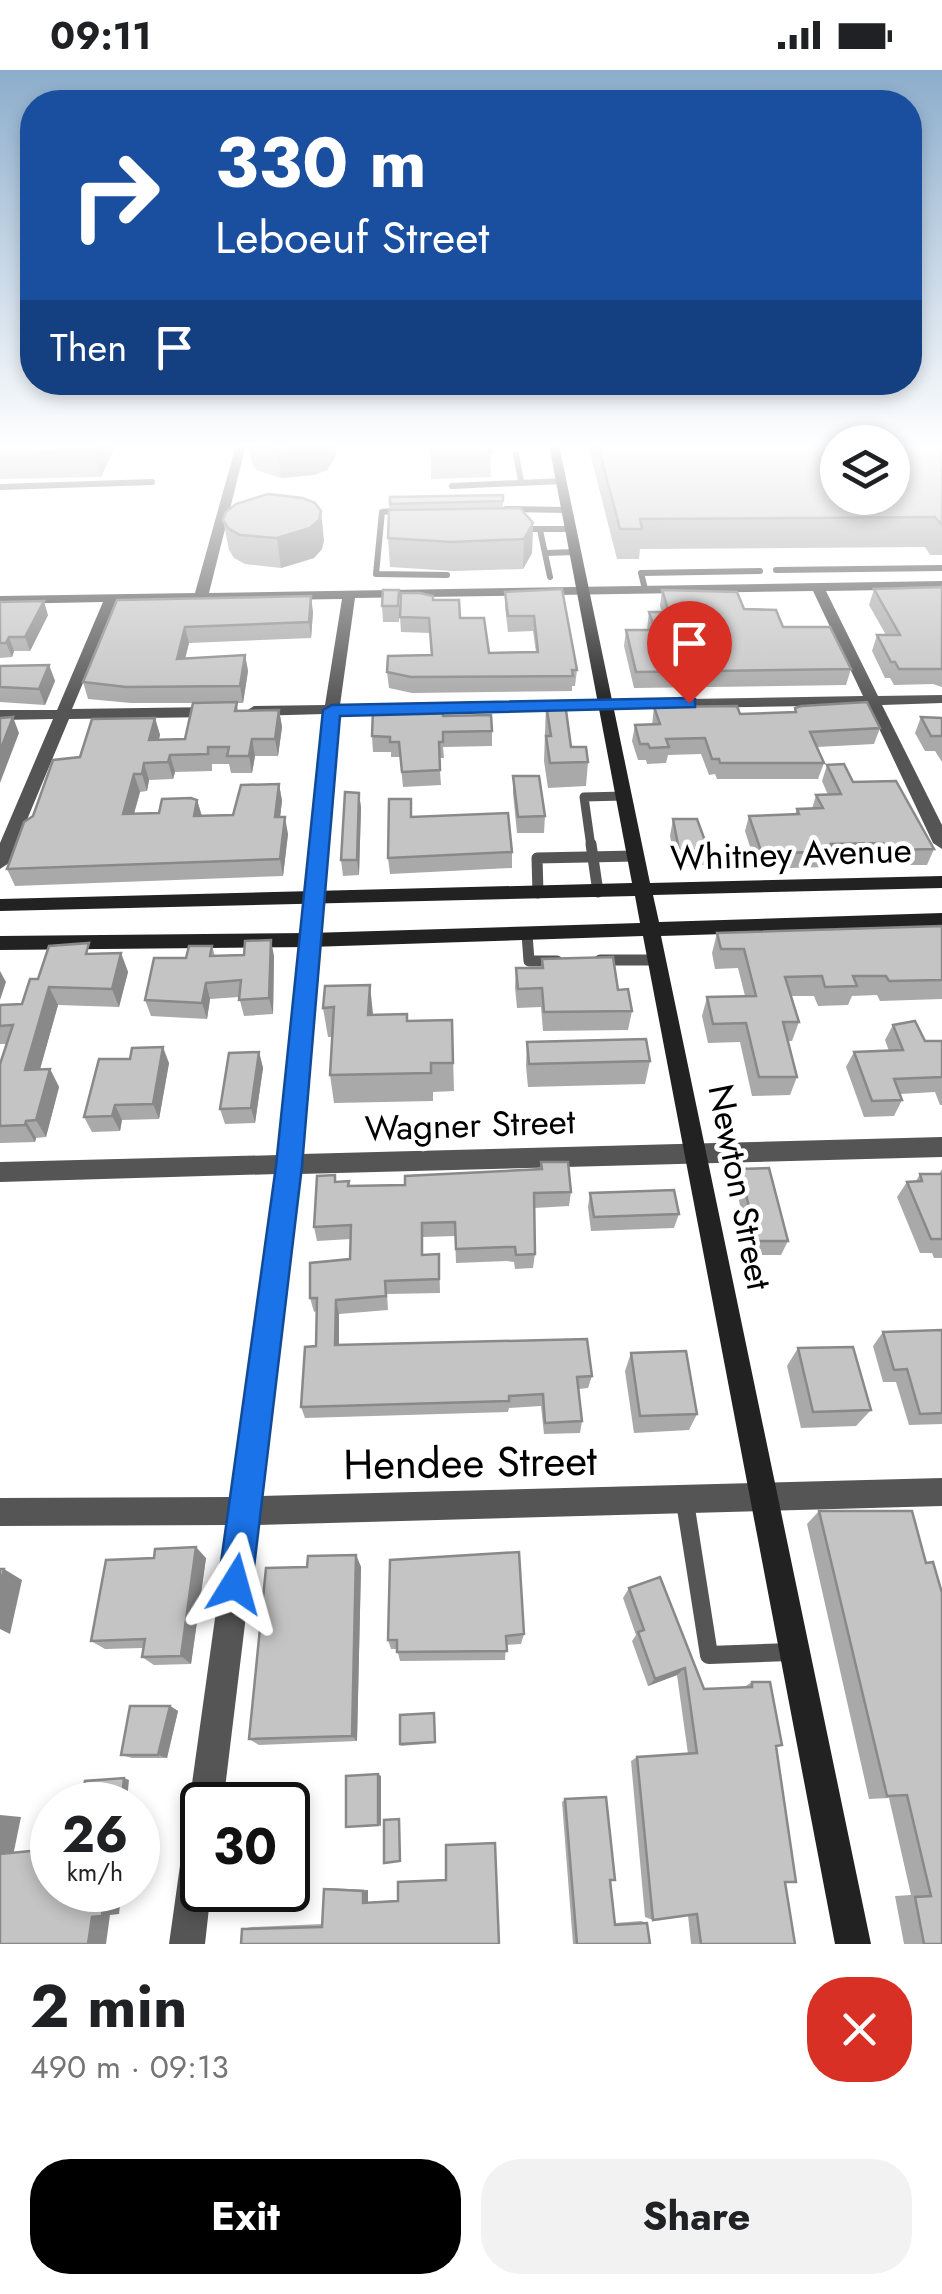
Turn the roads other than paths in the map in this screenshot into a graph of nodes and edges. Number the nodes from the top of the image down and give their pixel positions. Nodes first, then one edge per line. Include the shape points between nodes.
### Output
1 (218, 532) edge
2 (390, 532) edge
3 (541, 532) edge
4 (571, 532) edge
5 (380, 533) joint
6 (546, 552) junction
7 (575, 552) junction
8 (942, 568) edge
9 (776, 570) dead end
10 (760, 571) dead end
11 (448, 575) dead end
12 (550, 577) dead end
13 (942, 584) edge
14 (818, 587) junction
15 (644, 589) junction
16 (583, 590) junction
17 (349, 594) junction
18 (201, 597) junction
19 (112, 598) junction
20 (0, 600) edge
21 (942, 698) edge
22 (870, 700) junction
23 (606, 704) junction
24 (332, 710) junction
25 (60, 713) junction
26 (0, 715) edge
27 (624, 796) junction
28 (942, 843) edge
29 (636, 856) junction
30 (593, 857) junction
31 (0, 863) edge
32 (942, 882) edge
33 (598, 892) junction
34 (643, 892) junction
35 (538, 893) junction
36 (314, 897) junction
37 (0, 904) edge
38 (942, 920) edge
39 (650, 930) junction
40 (527, 934) junction
41 (310, 940) junction
42 (0, 943) edge
43 (584, 960) edge
44 (656, 960) junction
45 (566, 961) edge
46 (942, 1146) edge
47 (695, 1153) junction
48 (289, 1166) junction
49 (0, 1172) edge
50 (942, 1492) edge
51 (764, 1497) junction
52 (684, 1499) junction
53 (245, 1511) junction
54 (0, 1512) edge
55 (794, 1651) junction
56 (209, 1782) edge
57 (191, 1912) edge
58 (187, 1944) edge
59 (853, 1944) edge

1 - 18 street
2 - 5 lane
3 - 6 lane
4 - 7 main road, Newton Street
5 - 11 lane via 376,574
6 - 7 lane
6 - 12 lane
7 - 16 main road, Newton Street
8 - 9 lane
10 - 15 lane via 640,573
13 - 14 street
14 - 15 street
14 - 22 street
15 - 16 street
16 - 17 street
16 - 23 main road, Newton Street
17 - 18 street
17 - 24 street
18 - 19 street
19 - 20 street
19 - 25 street
21 - 22 street
22 - 23 street
22 - 28 street
23 - 24 street
23 - 27 main road, Newton Street
24 - 25 street
24 - 36 street
25 - 26 street
25 - 31 street
27 - 29 main road, Newton Street
27 - 30 lane via 584,797
29 - 30 lane
29 - 34 main road, Newton Street
30 - 33 lane
30 - 35 lane via 537,858
32 - 34 main road, Whitney Avenue
33 - 34 main road, Whitney Avenue
33 - 35 main road, Whitney Avenue
34 - 39 main road, Newton Street
35 - 36 main road, Whitney Avenue
36 - 37 main road, Whitney Avenue
36 - 41 street
38 - 39 main road, Whitney Avenue
39 - 40 main road, Whitney Avenue
39 - 44 main road, Newton Street
40 - 41 main road, Whitney Avenue
40 - 45 lane via 529,961
41 - 42 main road, Whitney Avenue
41 - 48 street
43 - 44 lane
44 - 47 main road, Newton Street
46 - 47 street, Wagner Street
47 - 48 street, Wagner Street
47 - 51 main road, Newton Street
48 - 49 street, Wagner Street
48 - 53 street
50 - 51 street, Hendee Street
51 - 52 street, Hendee Street
51 - 55 main road, Newton Street
52 - 53 street, Hendee Street
52 - 55 lane via 709,1656
53 - 54 street, Hendee Street
53 - 56 street
55 - 59 main road, Newton Street
57 - 58 street

